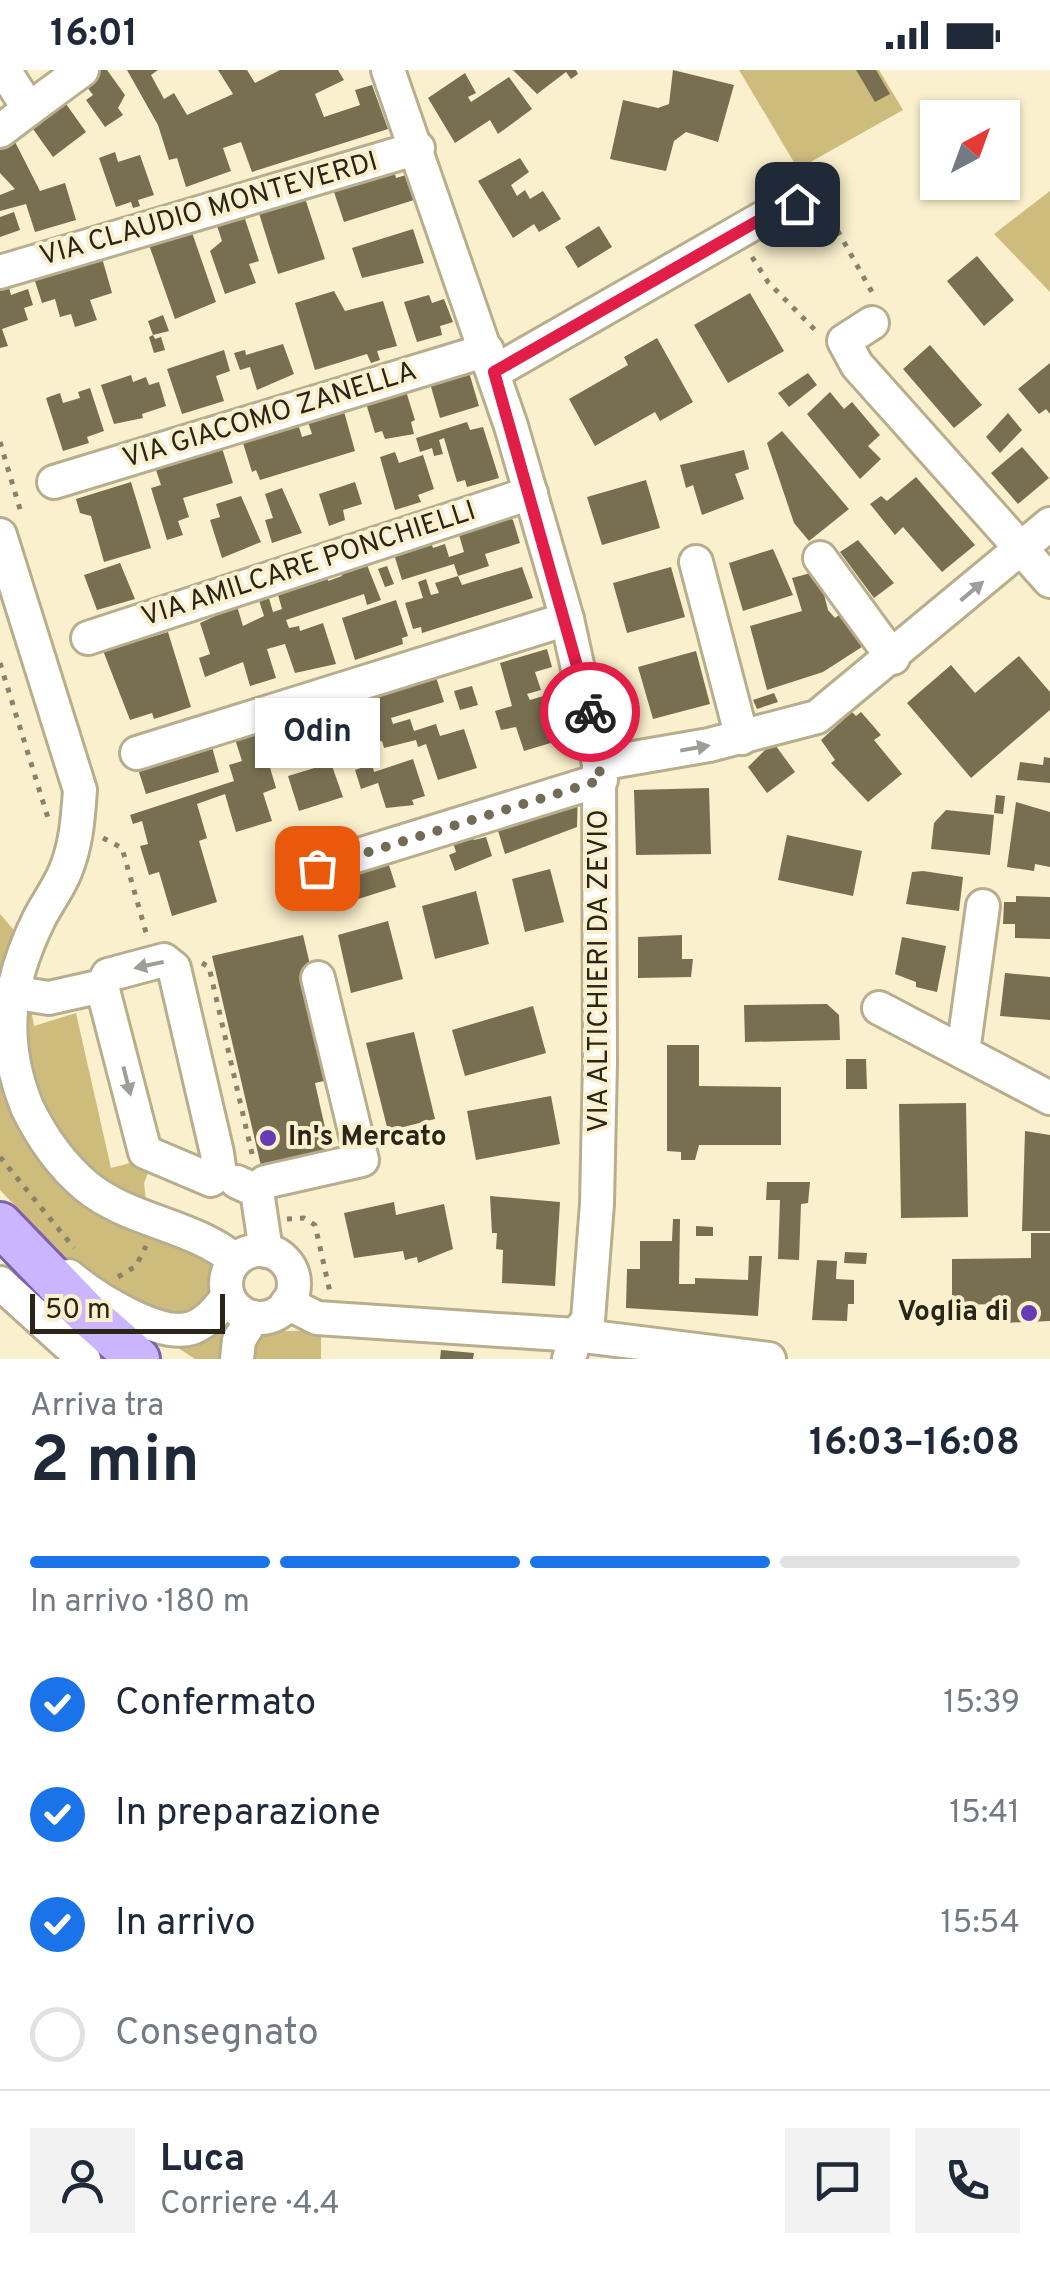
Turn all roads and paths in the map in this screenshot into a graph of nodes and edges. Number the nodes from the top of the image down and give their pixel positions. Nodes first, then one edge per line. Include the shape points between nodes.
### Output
1 (4, 70) edge
2 (82, 70) edge
3 (388, 70) edge
4 (28, 109) junction
5 (0, 131) edge
6 (418, 148) junction
7 (797, 204) joint
8 (738, 232) junction
9 (0, 272) edge
10 (872, 324) joint
11 (853, 358) junction
12 (491, 361) junction
13 (54, 482) dead end
14 (531, 493) junction
15 (1050, 524) edge
16 (0, 535) edge
17 (1020, 550) junction
18 (820, 558) dead end
19 (696, 562) dead end
20 (1050, 581) edge
21 (567, 620) junction
22 (88, 638) dead end
23 (893, 658) junction
24 (0, 663) edge
25 (742, 738) junction
26 (137, 753) dead end
27 (600, 772) junction
28 (51, 828) dead end
29 (90, 835) dead end
30 (317, 868) dead end
31 (984, 906) dead end
32 (151, 948) dead end
33 (318, 978) dead end
34 (102, 986) junction
35 (10, 992) junction
36 (879, 1008) dead end
37 (962, 1052) junction
38 (1050, 1098) edge
39 (0, 1157) edge
40 (220, 1174) junction
41 (257, 1191) junction
42 (0, 1209) edge
43 (282, 1218) dead end
44 (0, 1224) edge
45 (79, 1254) dead end
46 (251, 1255) junction
47 (105, 1277) dead end
48 (123, 1277) dead end
49 (0, 1283) edge
50 (287, 1303) junction
51 (333, 1306) dead end
52 (241, 1307) junction
53 (573, 1347) edge
54 (84, 1359) edge
55 (138, 1359) edge
56 (237, 1359) edge
57 (769, 1359) edge

1 - 4 street
2 - 4 street
3 - 6 street, VIA ALTICHIERI DA ZEVIO
4 - 5 street
6 - 9 street, VIA CLAUDIO MONTEVERDI
6 - 12 street, VIA ALTICHIERI DA ZEVIO
7 - 8 street, VIA GIACOMO ZANELLA
7 - 10 path via 817,194 878,302
8 - 11 path via 768,282 831,348
8 - 12 street, VIA GIACOMO ZANELLA
10 - 11 street via 844,341
11 - 17 street
12 - 13 street, VIA GIACOMO ZANELLA
12 - 14 street, VIA ALTICHIERI DA ZEVIO
14 - 21 street, VIA ALTICHIERI DA ZEVIO
14 - 22 street, VIA AMILCARE PONCHIELLI
15 - 17 street
16 - 35 street via 80,790 64,875
17 - 20 street
23 -> 17 street
18 - 23 street
19 - 25 street
21 - 26 street
21 - 27 street, VIA ALTICHIERI DA ZEVIO
23 - 25 street via 818,717
24 - 28 path
27 -> 25 street
27 - 30 street
27 - 53 street, VIA ALTICHIERI DA ZEVIO via 597,1204 588,1320
29 - 32 path via 122,848
31 - 37 street
33 - 41 street via 362,1160 265,1182
34 - 35 street via 49,998
34 -> 40 street via 145,1152 212,1180
40 -> 34 street via 174,968 164,960 108,975
35 - 46 street via 6,1056 57,1158 89,1188 158,1222
36 - 37 street
37 - 38 street
39 - 45 path
40 - 41 street
41 - 46 street
42 - 52 street via 89,1292 147,1322 191,1328
43 - 51 path via 304,1218 315,1226
44 - 55 main road
46 - 50 street via 281,1258 291,1272
46 - 52 street via 226,1276
47 - 48 path
49 - 54 street
50 - 52 street via 268,1316
50 - 53 street via 317,1318
52 - 56 street
53 - 57 street

